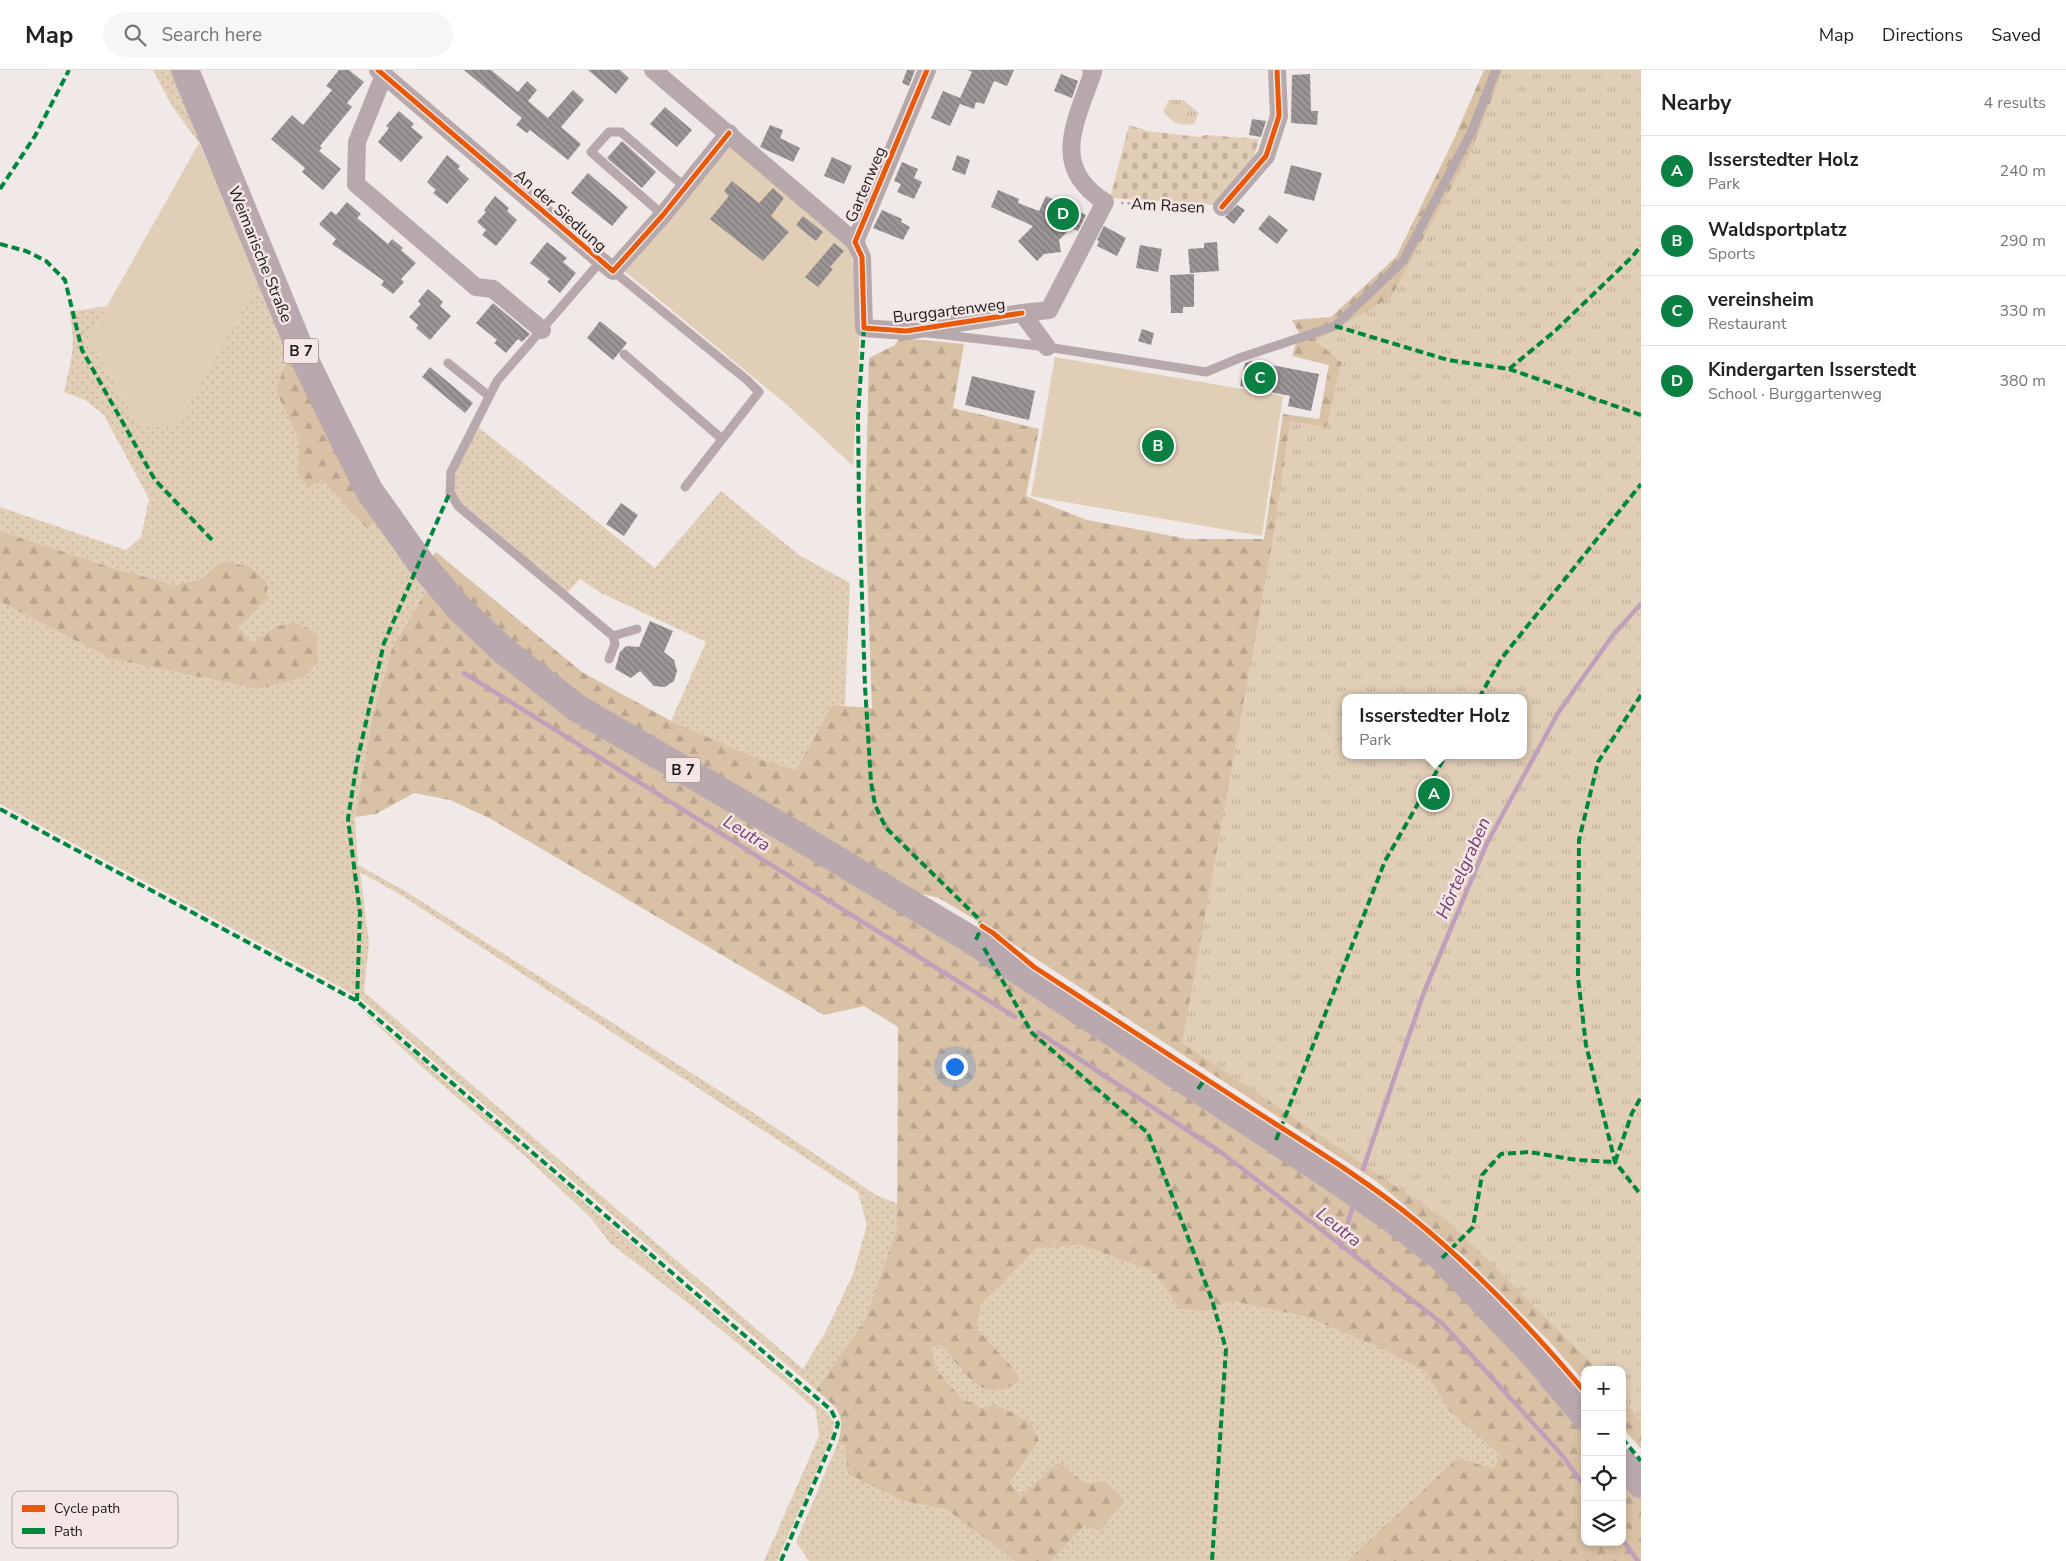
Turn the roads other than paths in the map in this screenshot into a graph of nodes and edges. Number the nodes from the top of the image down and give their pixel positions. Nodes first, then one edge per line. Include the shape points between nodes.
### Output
1 (185, 70) edge
2 (653, 70) edge
3 (927, 70) edge
4 (1092, 70) edge
5 (1277, 70) edge
6 (1496, 70) edge
7 (381, 72) edge
8 (729, 133) junction
9 (686, 188) junction
10 (1222, 207) road end
11 (663, 215) junction
12 (855, 242) junction
13 (607, 266) junction
14 (1022, 313) junction
15 (542, 330) junction
16 (879, 330) joint
17 (906, 331) junction
18 (1048, 347) junction
19 (624, 354) dead end
20 (448, 363) dead end
21 (489, 396) junction
22 (722, 439) junction
23 (685, 487) dead end
24 (637, 629) dead end
25 (613, 636) junction
26 (609, 659) dead end
27 (1581, 1411) edge
28 (1626, 1467) edge
29 (1641, 1484) edge

1 - 27 main road, Weimarische Straße / B 7 via 295,337 369,490 420,562 459,608 503,650 577,708 975,942 1394,1220 1442,1258 1536,1357
2 - 8 street, Gartenweg
3 - 12 street, Gartenweg
4 - 14 street, Burggartenweg via 1072,135 1070,159 1078,178 1091,194 1111,202 1050,310
5 - 10 street, Am Rasen via 1279,116 1266,156
6 - 18 lane via 1472,131 1403,261 1336,326 1206,372
7 - 13 street, An der Siedlung
7 - 15 street, An der Siedlung via 357,142 356,184 476,287 493,289
8 - 9 street, An der Siedlung
8 - 12 street, Gartenweg
9 - 11 street, An der Siedlung
9 - 11 lane via 621,132 609,132 591,152
11 - 13 street, An der Siedlung
12 - 16 street, Gartenweg via 862,257 864,328
13 - 15 lane
13 - 22 lane via 759,392
14 - 17 street, Burggartenweg
14 - 18 street
15 - 21 lane via 497,381
16 - 17 street, Burggartenweg
17 - 18 lane
19 - 22 lane
20 - 21 lane
21 - 25 lane via 451,472 450,492 458,506
22 - 23 lane
24 - 25 lane
25 - 26 lane via 615,644
28 - 29 main road

